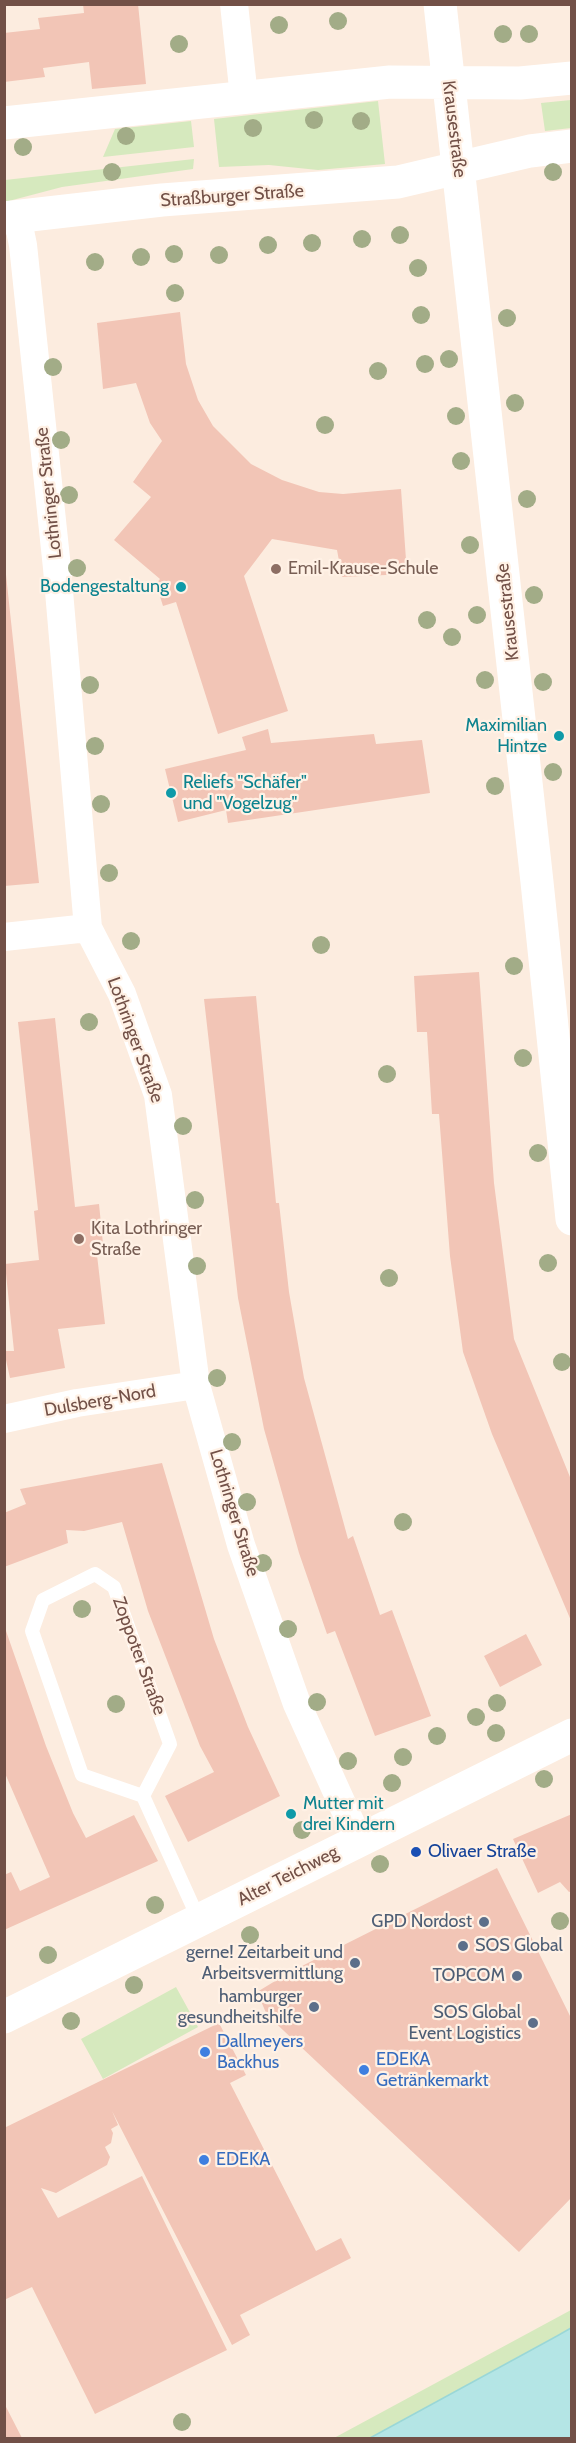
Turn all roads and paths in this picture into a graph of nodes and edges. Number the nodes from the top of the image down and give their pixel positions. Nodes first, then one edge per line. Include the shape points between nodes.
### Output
1 (234, 4) edge
2 (440, 4) edge
3 (572, 78) edge
4 (447, 81) junction
5 (244, 97) junction
6 (4, 123) edge
7 (572, 146) edge
8 (458, 166) junction
9 (11, 217) edge
10 (88, 928) junction
11 (4, 937) edge
12 (572, 1219) edge
13 (196, 1385) junction
14 (4, 1419) edge
15 (572, 1735) edge
16 (143, 1796) junction
17 (359, 1840) junction
18 (199, 1920) junction
19 (4, 2017) edge

1 - 5 street
2 - 4 main road, Krausestraße
3 - 4 main road via 520,83
4 - 5 main road via 390,82
4 - 8 main road, Krausestraße
5 - 6 main road
7 - 8 main road, Straßburger Straße via 530,150
8 - 9 main road, Straßburger Straße via 379,185 162,200
8 - 12 main road, Krausestraße
9 - 10 street, Lothringer Straße via 23,245 57,568
10 - 11 street
10 - 13 street, Lothringer Straße via 122,994 159,1095
13 - 14 street, Dulsberg-Nord via 76,1403
13 - 17 street, Lothringer Straße via 242,1545 297,1704
15 - 17 main road, Alter Teichweg
16 - 16 lane, Zoppoter Straße via 82,1775 32,1631 43,1600 95,1574 114,1587 170,1744
16 - 18 lane
17 - 18 main road, Alter Teichweg
18 - 19 main road, Alter Teichweg

